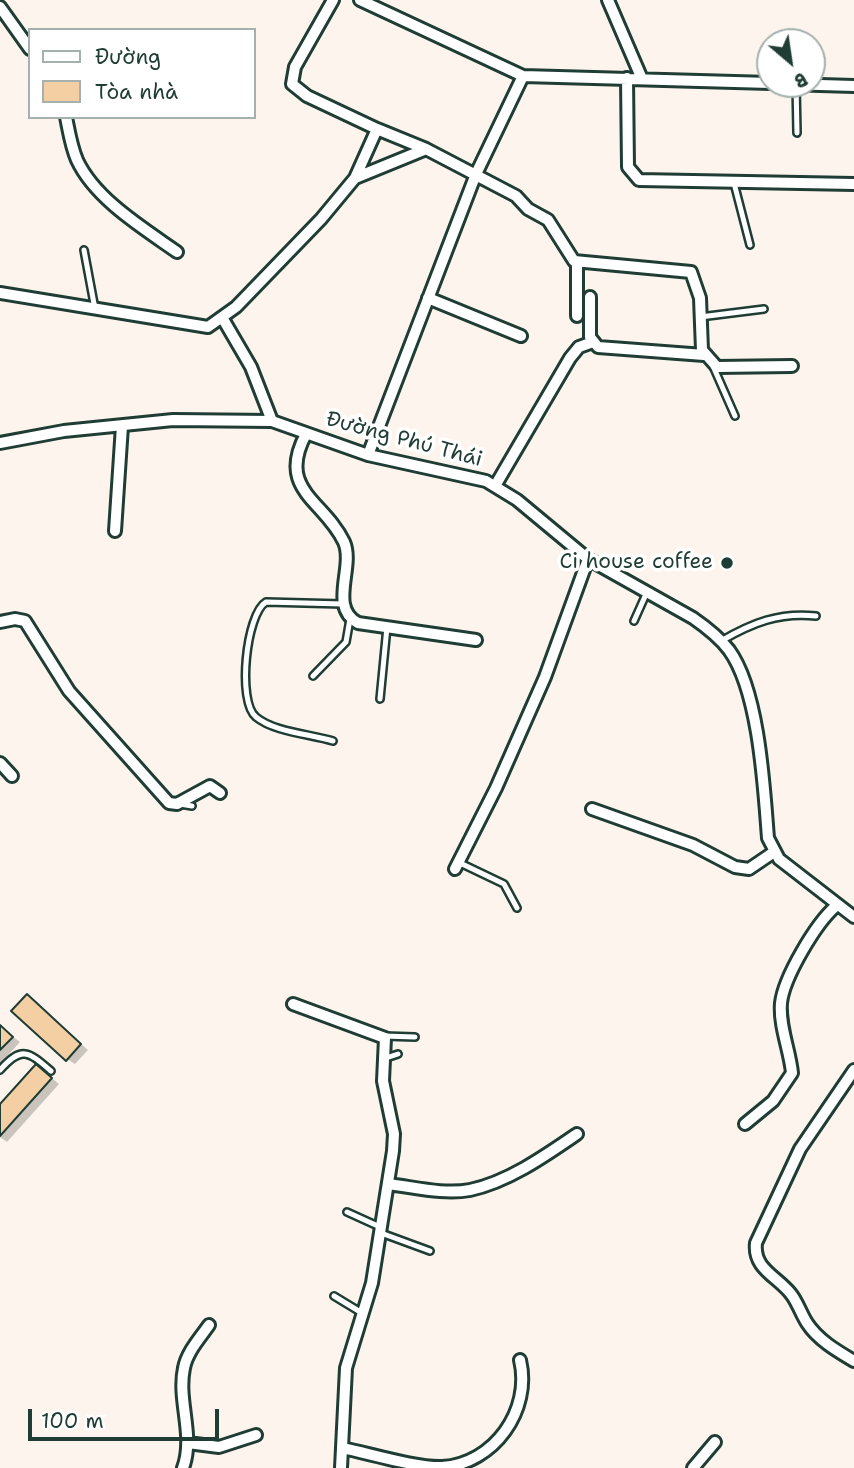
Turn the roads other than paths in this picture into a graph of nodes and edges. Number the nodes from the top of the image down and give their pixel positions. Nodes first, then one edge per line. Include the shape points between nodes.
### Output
1 (333, 0) edge
2 (360, 0) edge
3 (608, 0) edge
4 (0, 7) edge
5 (28, 46) edge
6 (523, 76) junction
7 (627, 78) junction
8 (642, 79) junction
9 (756, 83) edge
10 (826, 85) edge
11 (854, 86) edge
12 (796, 98) edge
13 (67, 119) edge
14 (377, 129) junction
15 (797, 134) dead end
16 (426, 149) junction
17 (476, 174) junction
18 (355, 178) junction
19 (734, 183) junction
20 (854, 184) edge
21 (750, 245) dead end
22 (84, 250) dead end
23 (177, 252) dead end
24 (577, 262) junction
25 (0, 293) edge
26 (590, 297) dead end
27 (428, 298) junction
28 (94, 309) junction
29 (764, 309) dead end
30 (577, 316) dead end
31 (700, 317) junction
32 (223, 319) junction
33 (520, 336) dead end
34 (593, 342) junction
35 (704, 355) junction
36 (713, 363) junction
37 (792, 366) dead end
38 (735, 416) dead end
39 (272, 421) junction
40 (122, 426) junction
41 (306, 433) junction
42 (0, 443) edge
43 (368, 455) junction
44 (495, 486) junction
45 (115, 531) dead end
46 (588, 559) junction
47 (647, 593) junction
48 (343, 604) junction
49 (816, 615) dead end
50 (350, 619) junction
51 (634, 621) dead end
52 (0, 622) edge
53 (387, 627) junction
54 (476, 640) dead end
55 (721, 641) junction
56 (313, 676) dead end
57 (380, 699) dead end
58 (333, 741) dead end
59 (0, 763) edge
60 (12, 776) dead end
61 (220, 793) dead end
62 (177, 804) junction
63 (191, 806) dead end
64 (592, 809) dead end
65 (774, 852) junction
66 (457, 866) joint
67 (836, 906) junction
68 (517, 908) dead end
69 (854, 917) edge
70 (293, 1004) dead end
71 (384, 1036) junction
72 (415, 1037) dead end
73 (398, 1054) dead end
74 (383, 1059) junction
75 (0, 1070) edge
76 (854, 1070) edge
77 (51, 1071) dead end
78 (745, 1124) dead end
79 (577, 1135) dead end
80 (388, 1184) junction
81 (347, 1212) dead end
82 (380, 1230) junction
83 (430, 1251) dead end
84 (334, 1296) dead end
85 (362, 1313) junction
86 (209, 1325) dead end
87 (520, 1360) dead end
88 (854, 1361) edge
89 (256, 1435) dead end
90 (715, 1442) dead end
91 (188, 1443) junction
92 (341, 1448) junction
93 (183, 1468) edge
94 (341, 1468) edge
95 (693, 1468) edge

1 - 14 street via 295,67 292,84 307,96
2 - 6 street
3 - 8 street
4 - 5 street
6 - 7 street
6 - 17 street
7 - 8 street
7 - 19 street via 628,167 632,175 644,181
8 - 9 street
10 - 11 street
12 - 15 lane
13 - 23 street via 77,159 91,181
14 - 16 street
14 - 18 street
16 - 17 street
16 - 18 street
17 - 24 street via 545,217
17 - 27 street
18 - 32 street
19 - 20 street
19 - 21 lane
22 - 28 lane
24 - 30 street
24 - 31 street via 689,270 697,283
25 - 28 street
26 - 34 street
27 - 33 street
27 - 43 street
28 - 32 street via 208,327
29 - 31 lane
31 - 35 street
32 - 39 street via 251,367
34 - 35 street via 604,349
34 - 44 street via 579,347 570,358
35 - 36 street
36 - 37 street via 720,368
36 - 38 lane
39 - 40 street, Đường Phú Thái via 173,420
39 - 41 street, Đường Phú Thái
40 - 42 street, Đường Phú Thái
40 - 45 street
41 - 43 street, Đường Phú Thái
41 - 48 street via 298,449 297,471 302,489 344,543
43 - 44 street, Đường Phú Thái via 466,475
44 - 46 street, Đường Phú Thái
46 - 47 street, Đường Phú Thái
46 - 66 street via 545,677
47 - 51 lane
47 - 55 street, Đường Phú Thái via 693,618
48 - 50 street
48 - 58 lane via 261,605 253,618 247,666 247,705 252,715 280,729
49 - 55 lane via 773,617
50 - 53 street
50 - 56 lane via 346,642
52 - 62 street via 24,621 69,691 157,793
53 - 54 street
53 - 57 lane
55 - 65 street, Đường Phú Thái via 736,662 746,690 761,758 768,838
59 - 60 street
61 - 62 street via 206,787
62 - 63 lane
64 - 65 street via 693,845 735,867 749,869
65 - 67 street
66 - 68 lane via 505,884
67 - 69 street
67 - 78 street via 810,935 785,986 781,1005 792,1073 773,1101
70 - 71 street
71 - 72 lane
71 - 74 street
73 - 74 lane
74 - 80 street via 384,1093 394,1134
75 - 77 lane via 23,1053
76 - 88 street via 800,1149 755,1253 772,1279 792,1295 808,1325
79 - 80 street via 503,1178 468,1190
80 - 82 street
81 - 82 lane
82 - 83 lane
82 - 85 street
84 - 85 lane
85 - 92 street via 346,1368
86 - 91 street via 183,1372
87 - 92 street via 523,1391 516,1414 496,1442 472,1459 439,1467
89 - 91 street via 219,1447
90 - 95 street
91 - 93 street
92 - 94 street

